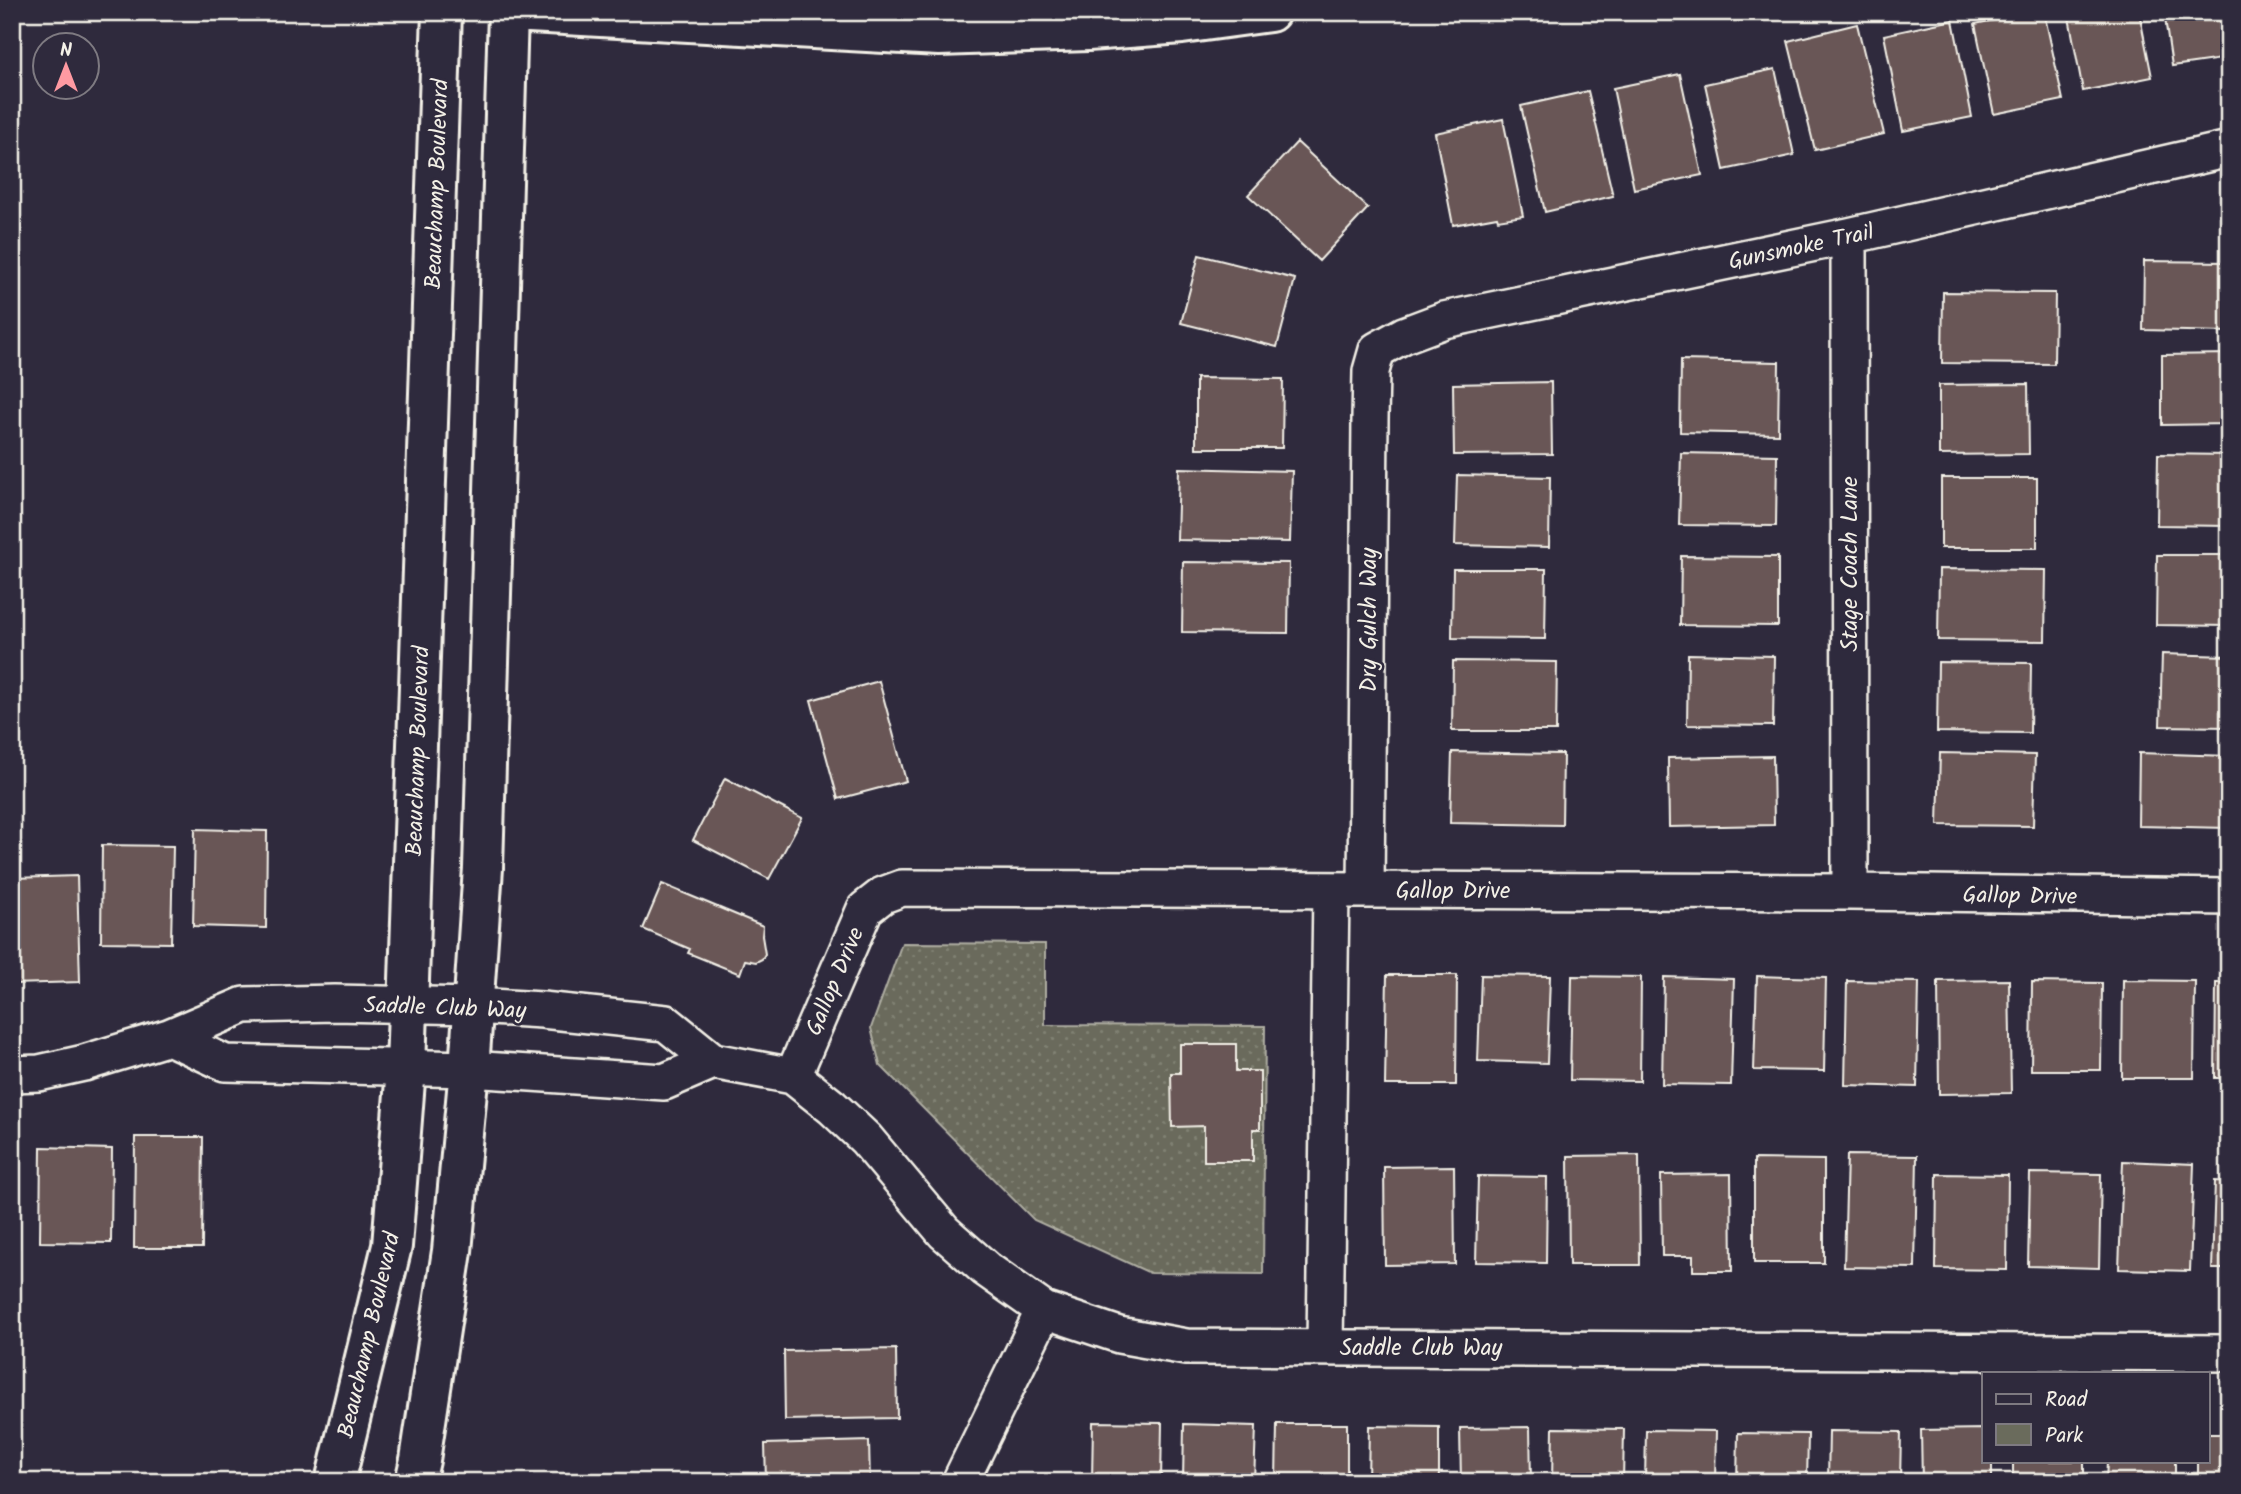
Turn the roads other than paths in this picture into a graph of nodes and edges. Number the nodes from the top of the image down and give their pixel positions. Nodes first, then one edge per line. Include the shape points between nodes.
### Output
1 (442, 12) edge
2 (510, 12) edge
3 (1270, 12) edge
4 (2229, 149) edge
5 (1849, 236) junction
6 (1377, 350) joint
7 (1331, 890) junction
8 (1366, 890) junction
9 (1850, 892) junction
10 (2229, 898) edge
11 (409, 1006) junction
12 (473, 1006) junction
13 (169, 1037) junction
14 (713, 1061) junction
15 (406, 1068) junction
16 (469, 1069) junction
17 (12, 1074) edge
18 (793, 1076) junction
19 (1044, 1310) junction
20 (1325, 1346) junction
21 (2229, 1353) edge
22 (335, 1482) edge
23 (415, 1482) edge
24 (960, 1482) edge

1 - 11 street, Beauchamp Boulevard
2 - 3 street via 939,36 1088,32
2 - 12 street via 484,868
4 - 5 street, Gunsmoke Trail
5 - 6 street, Gunsmoke Trail via 1444,320
5 - 9 street, Stage Coach Lane
6 - 8 street, Dry Gulch Way via 1370,395
7 - 8 street, Gallop Drive
7 - 18 street, Gallop Drive via 902,888 865,909
7 - 20 street
8 - 9 street, Gallop Drive
9 - 10 street, Gallop Drive
11 - 12 street, Saddle Club Way
11 - 13 street, Saddle Club Way via 244,1005
11 - 15 street, Beauchamp Boulevard
12 - 14 street, Saddle Club Way via 667,1023
12 - 16 street
13 - 15 street via 225,1063
13 - 17 street, Saddle Club Way via 84,1063
14 - 16 street via 664,1082
14 - 18 street, Saddle Club Way
15 - 16 street
15 - 22 street, Beauchamp Boulevard via 392,1246
16 - 23 street via 452,1251
18 - 19 street, Saddle Club Way via 866,1139 944,1232
19 - 20 street, Saddle Club Way via 1119,1335 1186,1347
19 - 24 street
20 - 21 street, Saddle Club Way

